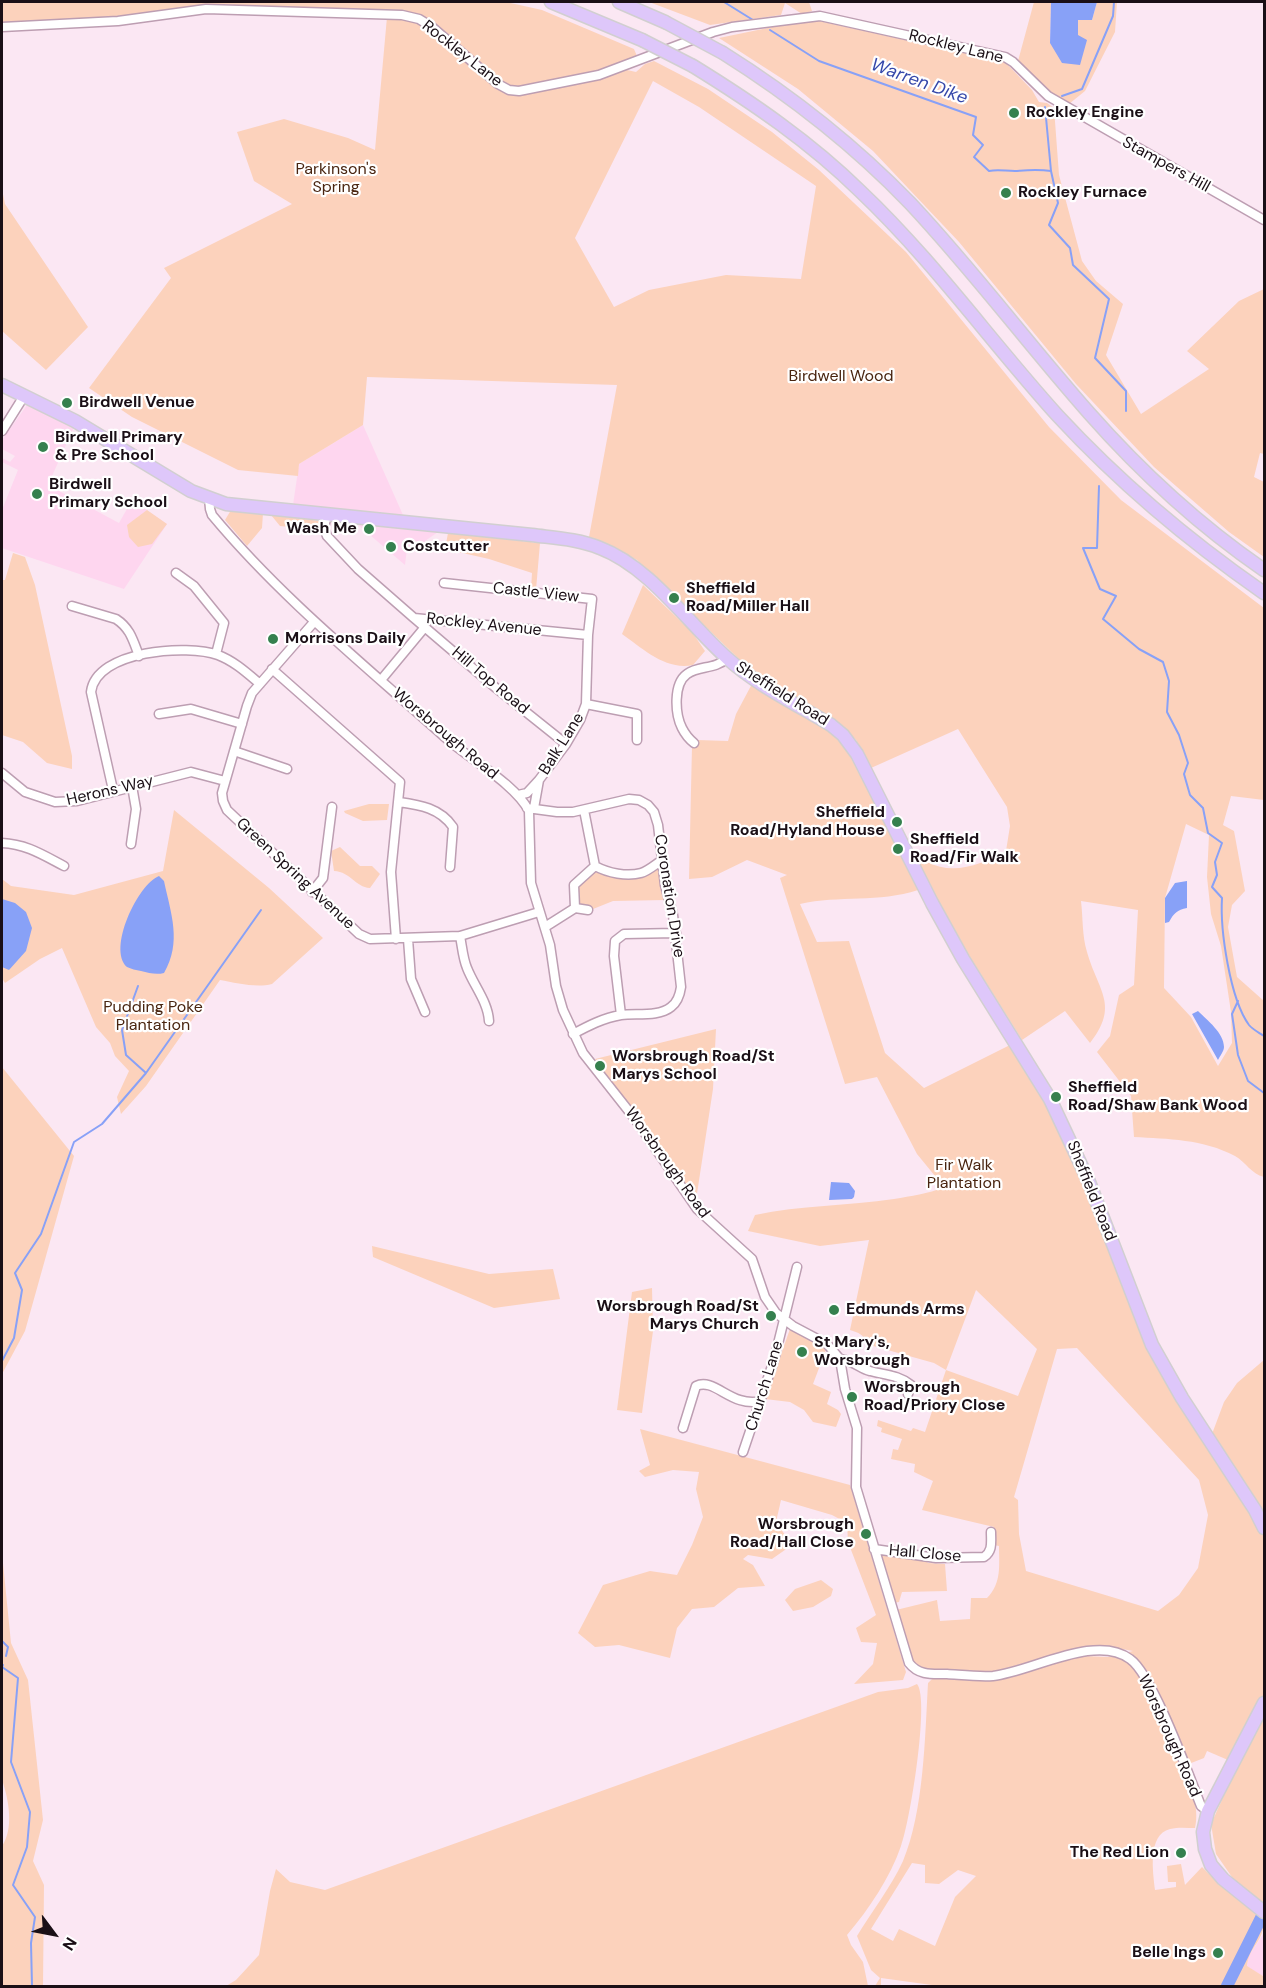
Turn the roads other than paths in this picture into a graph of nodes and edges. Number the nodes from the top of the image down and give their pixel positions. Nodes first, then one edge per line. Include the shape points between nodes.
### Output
1 (551, 2) edge
2 (619, 2) edge
3 (2, 27) edge
4 (1039, 89) joint
5 (1264, 220) edge
6 (2, 386) edge
7 (24, 396) junction
8 (2, 431) edge
9 (209, 498) junction
10 (327, 514) junction
11 (1264, 570) edge
12 (176, 573) dead end
13 (444, 583) dead end
14 (1264, 593) edge
15 (72, 606) dead end
16 (414, 618) junction
17 (314, 622) junction
18 (448, 622) junction
19 (425, 627) junction
20 (588, 635) junction
21 (440, 640) junction
22 (216, 654) junction
23 (139, 656) junction
24 (726, 658) junction
25 (272, 669) junction
26 (381, 680) junction
27 (260, 684) junction
28 (586, 704) junction
29 (159, 714) dead end
30 (242, 724) junction
31 (637, 740) dead end
32 (694, 743) dead end
33 (566, 744) junction
34 (234, 752) junction
35 (287, 769) dead end
36 (2, 773) edge
37 (539, 780) junction
38 (225, 781) junction
39 (132, 786) junction
40 (113, 790) junction
41 (518, 795) junction
42 (399, 802) junction
43 (332, 807) dead end
44 (530, 808) junction
45 (584, 810) junction
46 (2, 843) edge
47 (131, 844) dead end
48 (662, 860) junction
49 (64, 866) dead end
50 (595, 866) junction
51 (450, 867) dead end
52 (312, 892) junction
53 (575, 908) junction
54 (588, 910) dead end
55 (539, 912) junction
56 (545, 927) junction
57 (676, 933) junction
58 (460, 936) junction
59 (396, 939) junction
60 (408, 939) junction
61 (424, 1012) dead end
62 (621, 1015) junction
63 (489, 1021) dead end
64 (573, 1034) junction
65 (796, 1267) dead end
66 (783, 1319) junction
67 (840, 1359) junction
68 (868, 1371) junction
69 (873, 1382) dead end
70 (908, 1394) dead end
71 (761, 1401) junction
72 (682, 1428) dead end
73 (743, 1452) dead end
74 (1264, 1528) edge
75 (991, 1532) dead end
76 (874, 1549) junction
77 (1264, 1703) edge
78 (1208, 1811) junction
79 (1261, 1909) edge

1 - 14 highway, bridge via 693,66 796,136 861,191 929,263 1058,416 1103,462 1192,541
2 - 11 highway, bridge via 723,53 789,96 846,141 936,232 1124,451 1197,518
3 - 4 street, Rockley Lane via 118,21 207,9 402,15 432,27 498,84 519,91 599,75 723,30 820,16 995,54 1013,62
4 - 5 street, Stampers Hill
6 - 7 highway, Sheffield Road
7 - 8 street
7 - 9 highway, Sheffield Road
9 - 10 highway, Sheffield Road via 226,504
9 - 17 street, Worsbrough Road via 212,515 244,554
10 - 16 street, Rockley Avenue via 327,536
10 - 24 highway, Sheffield Road via 593,545 643,576
12 - 22 street via 194,586 224,623
13 - 20 street, Castle View via 592,599
15 - 23 street via 122,622 129,629
16 - 18 street, Rockley Avenue
16 - 19 street, Hill Top Road
17 - 25 street, Green Spring Avenue
17 - 26 street, Worsbrough Road
18 - 20 street, Rockley Avenue
18 - 21 street via 439,632
19 - 21 street, Hill Top Road
19 - 26 street
20 - 28 street, Balk Lane
21 - 33 street, Hill Top Road
22 - 23 street via 180,650
22 - 27 street via 232,661
23 - 40 street via 108,667 91,686
24 - 32 street via 717,666 688,673 681,680 677,714 681,727
24 - 74 highway, Sheffield Road via 831,725 857,754 932,903 1063,1125 1152,1345
25 - 27 street, Green Spring Avenue
25 - 42 street via 396,777 400,782
26 - 41 street, Worsbrough Road
27 - 30 street, Green Spring Avenue via 252,693
28 - 31 street via 637,714
28 - 33 street, Balk Lane
29 - 30 street via 191,709
30 - 34 street, Green Spring Avenue
33 - 37 street, Balk Lane
34 - 35 street
34 - 38 street, Green Spring Avenue
36 - 40 street, Herons Way via 25,792 55,802 77,801
37 - 41 street, Balk Lane via 527,793
37 - 44 street, Balk Lane
38 - 39 street, Herons Way via 191,772
38 - 52 street, Green Spring Avenue via 222,793 227,810
39 - 40 street, Herons Way
39 - 47 street via 136,809
41 - 44 street, Worsbrough Road
42 - 51 street via 428,807 450,821
42 - 59 street via 391,872
43 - 52 street via 322,878
44 - 45 street, Coronation Drive via 556,812
44 - 55 street, Worsbrough Road via 531,883
45 - 48 street, Coronation Drive via 629,799 648,805 658,825
45 - 50 street
46 - 49 street via 29,847
48 - 50 street via 643,873 609,872
48 - 57 street, Coronation Drive
50 - 53 street via 574,885
52 - 59 street, Green Spring Avenue via 359,934 370,939
53 - 54 street
53 - 56 street
55 - 56 street, Worsbrough Road
55 - 58 street, Green Spring Avenue
56 - 64 street, Worsbrough Road via 556,986
57 - 62 street, Coronation Drive via 681,987 677,1001 665,1010
57 - 62 street via 624,934 615,941
58 - 60 street, Green Spring Avenue
58 - 63 street via 466,967 480,992
59 - 60 street, Green Spring Avenue
60 - 61 street via 411,979
62 - 64 street, Coronation Drive
64 - 66 street, Worsbrough Road via 697,1209 752,1259 765,1297
65 - 66 street, Church Lane
66 - 67 street, Worsbrough Road via 827,1344
66 - 71 street, Church Lane
67 - 68 street via 851,1360
67 - 76 street, Worsbrough Road via 857,1428 856,1487
68 - 69 street
68 - 70 street via 905,1380 911,1385
71 - 72 street via 741,1402 701,1384 696,1386
71 - 73 street, Church Lane
75 - 76 street, Hall Close via 991,1548 984,1557 936,1558
76 - 78 street, Worsbrough Road via 909,1664 924,1674 993,1676 1099,1650 1131,1659 1146,1678 1201,1806
77 - 78 highway
78 - 79 highway via 1203,1832 1211,1866

